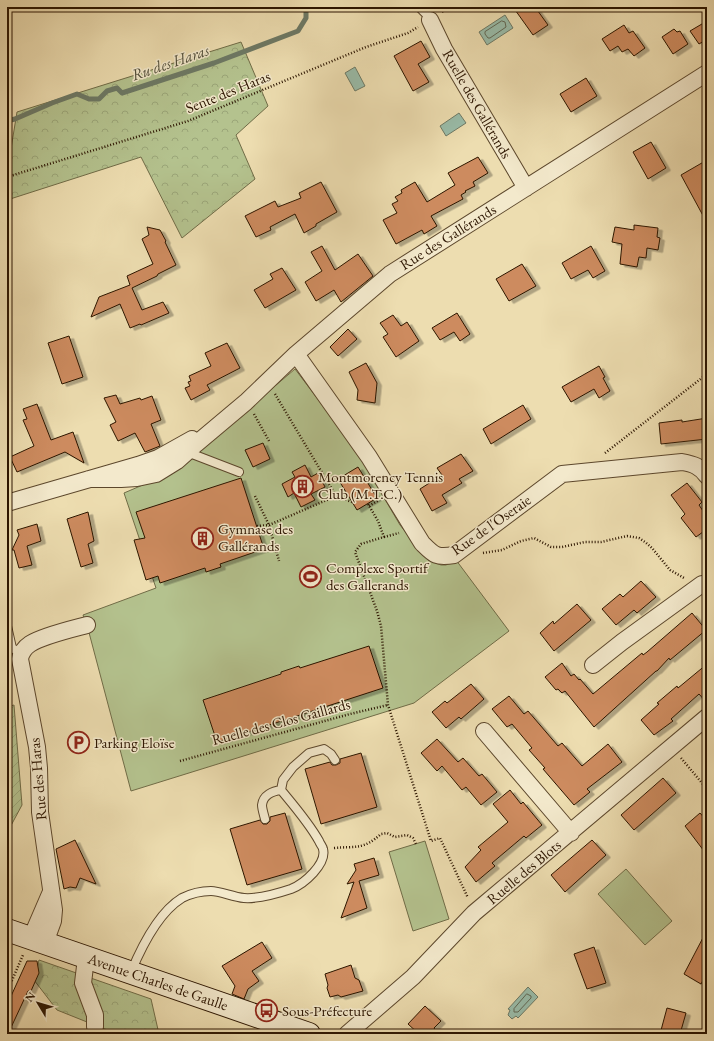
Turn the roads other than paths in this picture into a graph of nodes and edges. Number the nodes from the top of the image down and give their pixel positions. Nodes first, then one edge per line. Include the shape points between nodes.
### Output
1 (419, 7) edge
2 (430, 20) joint
3 (707, 73) edge
4 (526, 188) junction
5 (296, 354) junction
6 (212, 430) junction
7 (187, 452) junction
8 (239, 472) dead end
9 (707, 476) edge
10 (89, 479) junction
11 (7, 503) edge
12 (705, 585) edge
13 (87, 625) dead end
14 (7, 626) edge
15 (21, 653) junction
16 (593, 665) dead end
17 (707, 717) edge
18 (484, 731) dead end
19 (335, 760) dead end
20 (282, 790) junction
21 (265, 819) dead end
22 (571, 833) junction
23 (7, 930) edge
24 (36, 940) junction
25 (86, 958) junction
26 (131, 973) junction
27 (95, 1027) dead end
28 (309, 1034) edge
29 (347, 1034) edge

1 - 2 lane
2 - 4 street, Ruelle des Gallérands via 444,49
3 - 4 street, Rue des Gallérands
4 - 5 street, Rue des Gallérands via 390,274
5 - 6 street, Rue des Gallérands via 246,402
5 - 9 street, Rue de l'Oseraie via 369,457 422,543 441,557 454,555 562,474 682,462 694,464
6 - 7 street, Rue des Gallérands
6 - 10 street, Rue des Gallérands via 158,458
7 - 8 lane
7 - 10 street, Rue des Gallérands via 156,474 121,480
10 - 11 street, Rue des Gallérands
12 - 16 street
13 - 15 street via 39,639
14 - 15 lane via 12,648
15 - 24 street, Rue des Haras via 21,668 37,747 40,809 54,910 53,921
17 - 22 street, Ruelle des Blots
18 - 22 street
19 - 20 lane via 324,749 308,753 283,780
20 - 21 lane via 273,791 266,796 262,805
20 - 26 lane via 315,833 324,850 322,861 311,876 292,888 263,896 244,898 212,891 182,898 166,912 153,929 139,952
22 - 29 street, Ruelle des Blots via 474,913 413,977
23 - 24 main road, Avenue Charles de Gaulle
24 - 25 main road, Avenue Charles de Gaulle
25 - 26 main road, Avenue Charles de Gaulle
25 - 27 street via 83,983 94,1015
26 - 28 main road, Avenue Charles de Gaulle

